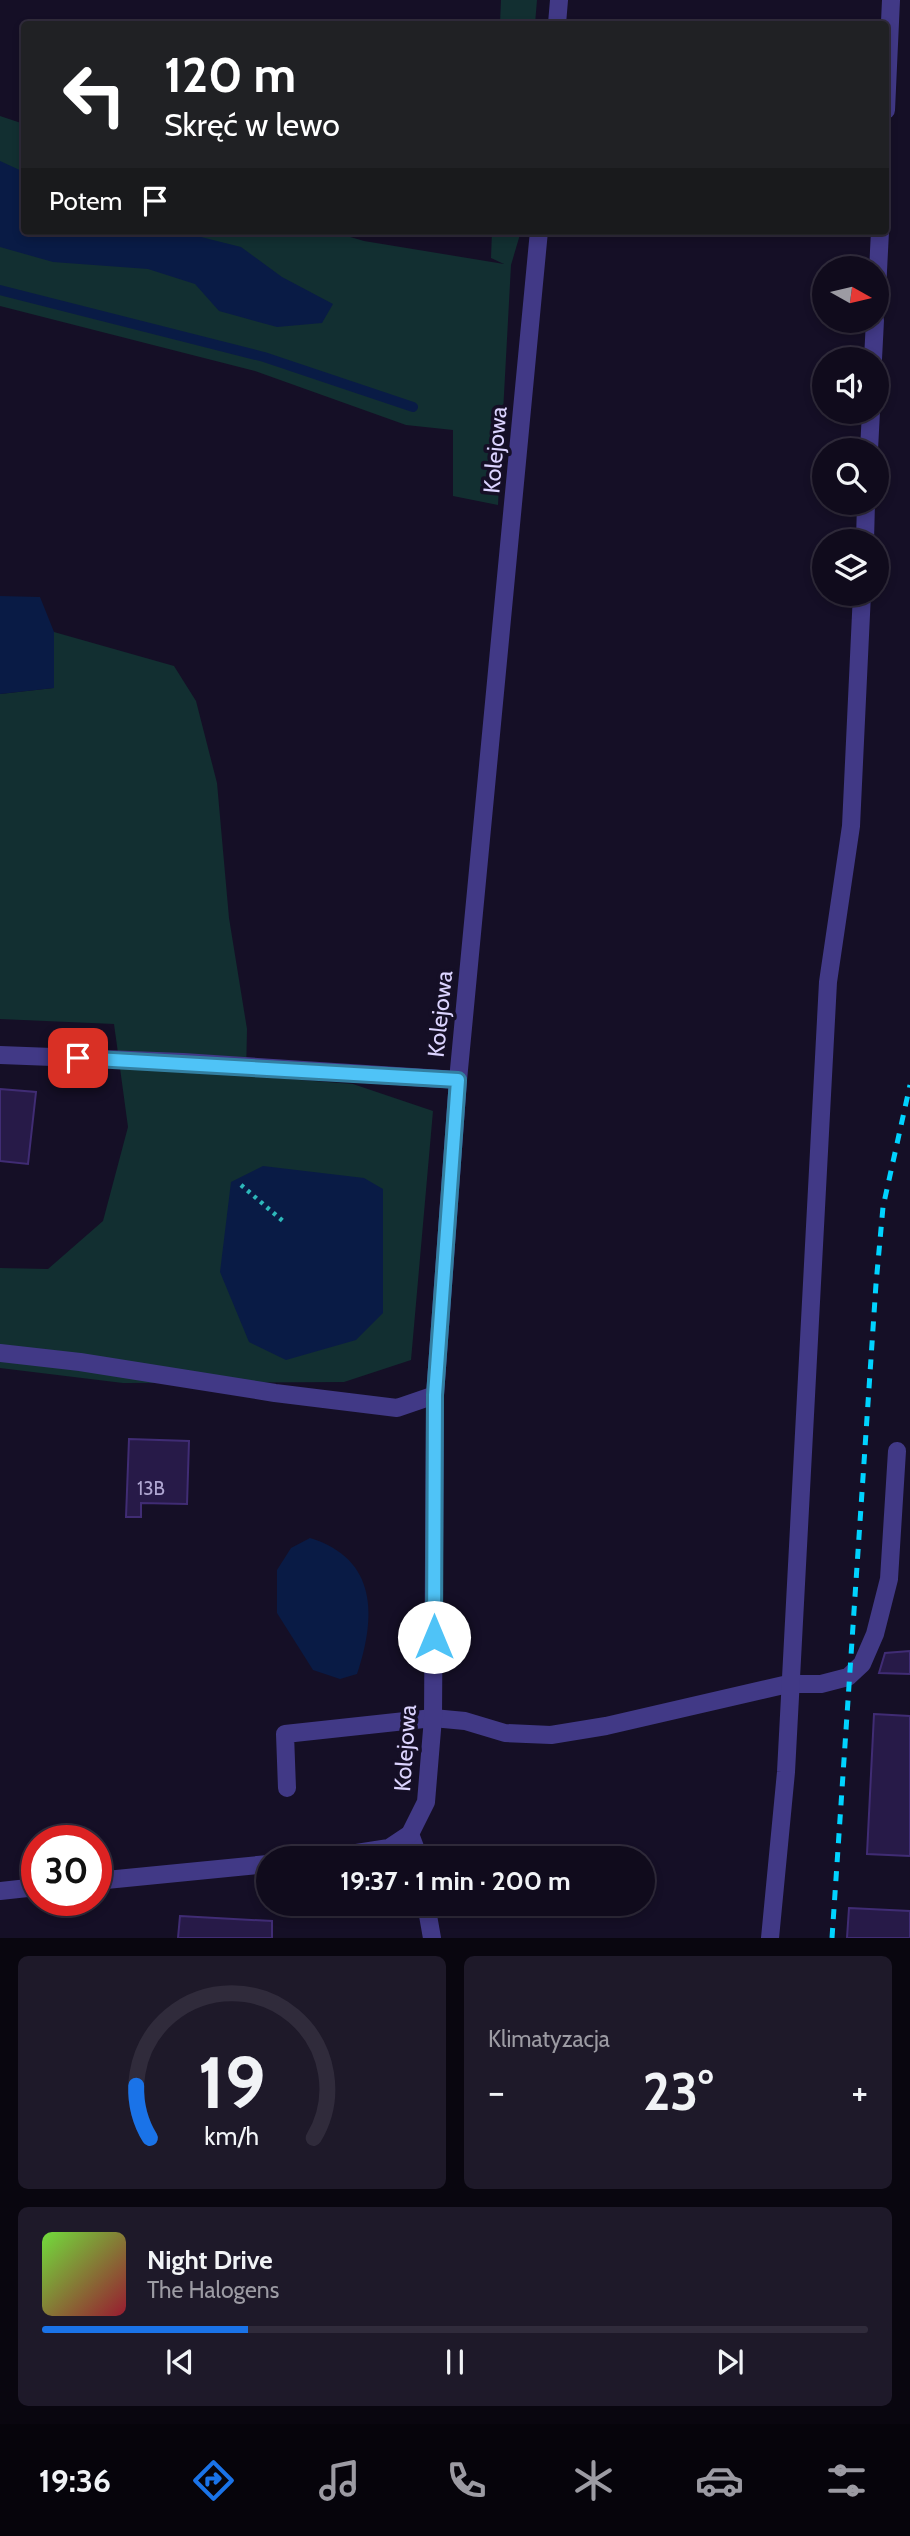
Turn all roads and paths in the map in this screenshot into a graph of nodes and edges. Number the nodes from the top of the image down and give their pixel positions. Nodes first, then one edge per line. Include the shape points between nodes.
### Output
1 (559, 0) edge
2 (891, 0) edge
3 (556, 21) edge
4 (889, 44) edge
5 (539, 235) edge
6 (880, 235) edge
7 (879, 256) edge
8 (861, 606) edge
9 (0, 1055) edge
10 (458, 1080) junction
11 (241, 1185) dead end
12 (284, 1222) dead end
13 (0, 1353) edge
14 (435, 1395) junction
15 (897, 1451) dead end
16 (788, 1684) junction
17 (433, 1718) junction
18 (287, 1788) dead end
19 (410, 1834) junction
20 (393, 1846) edge
21 (414, 1846) edge
22 (256, 1865) edge
23 (112, 1879) edge
24 (21, 1889) edge
25 (0, 1891) edge
26 (428, 1916) edge
27 (432, 1937) edge
28 (770, 1937) edge

1 - 3 street
2 - 4 street
5 - 10 street, Kolejowa
6 - 7 street
8 - 16 street via 851,826 828,982
9 - 10 street
10 - 14 street, Kolejowa
11 - 12 path
13 - 14 street via 397,1408
14 - 17 street, Kolejowa
15 - 16 street via 888,1579 875,1634 862,1664 848,1677 821,1684
16 - 17 street via 551,1735 505,1734 465,1721
16 - 28 street via 786,1772
17 - 18 street via 285,1734
17 - 19 street, Kolejowa via 426,1802
19 - 20 street
19 - 21 street
22 - 23 street
24 - 25 street
26 - 27 street

